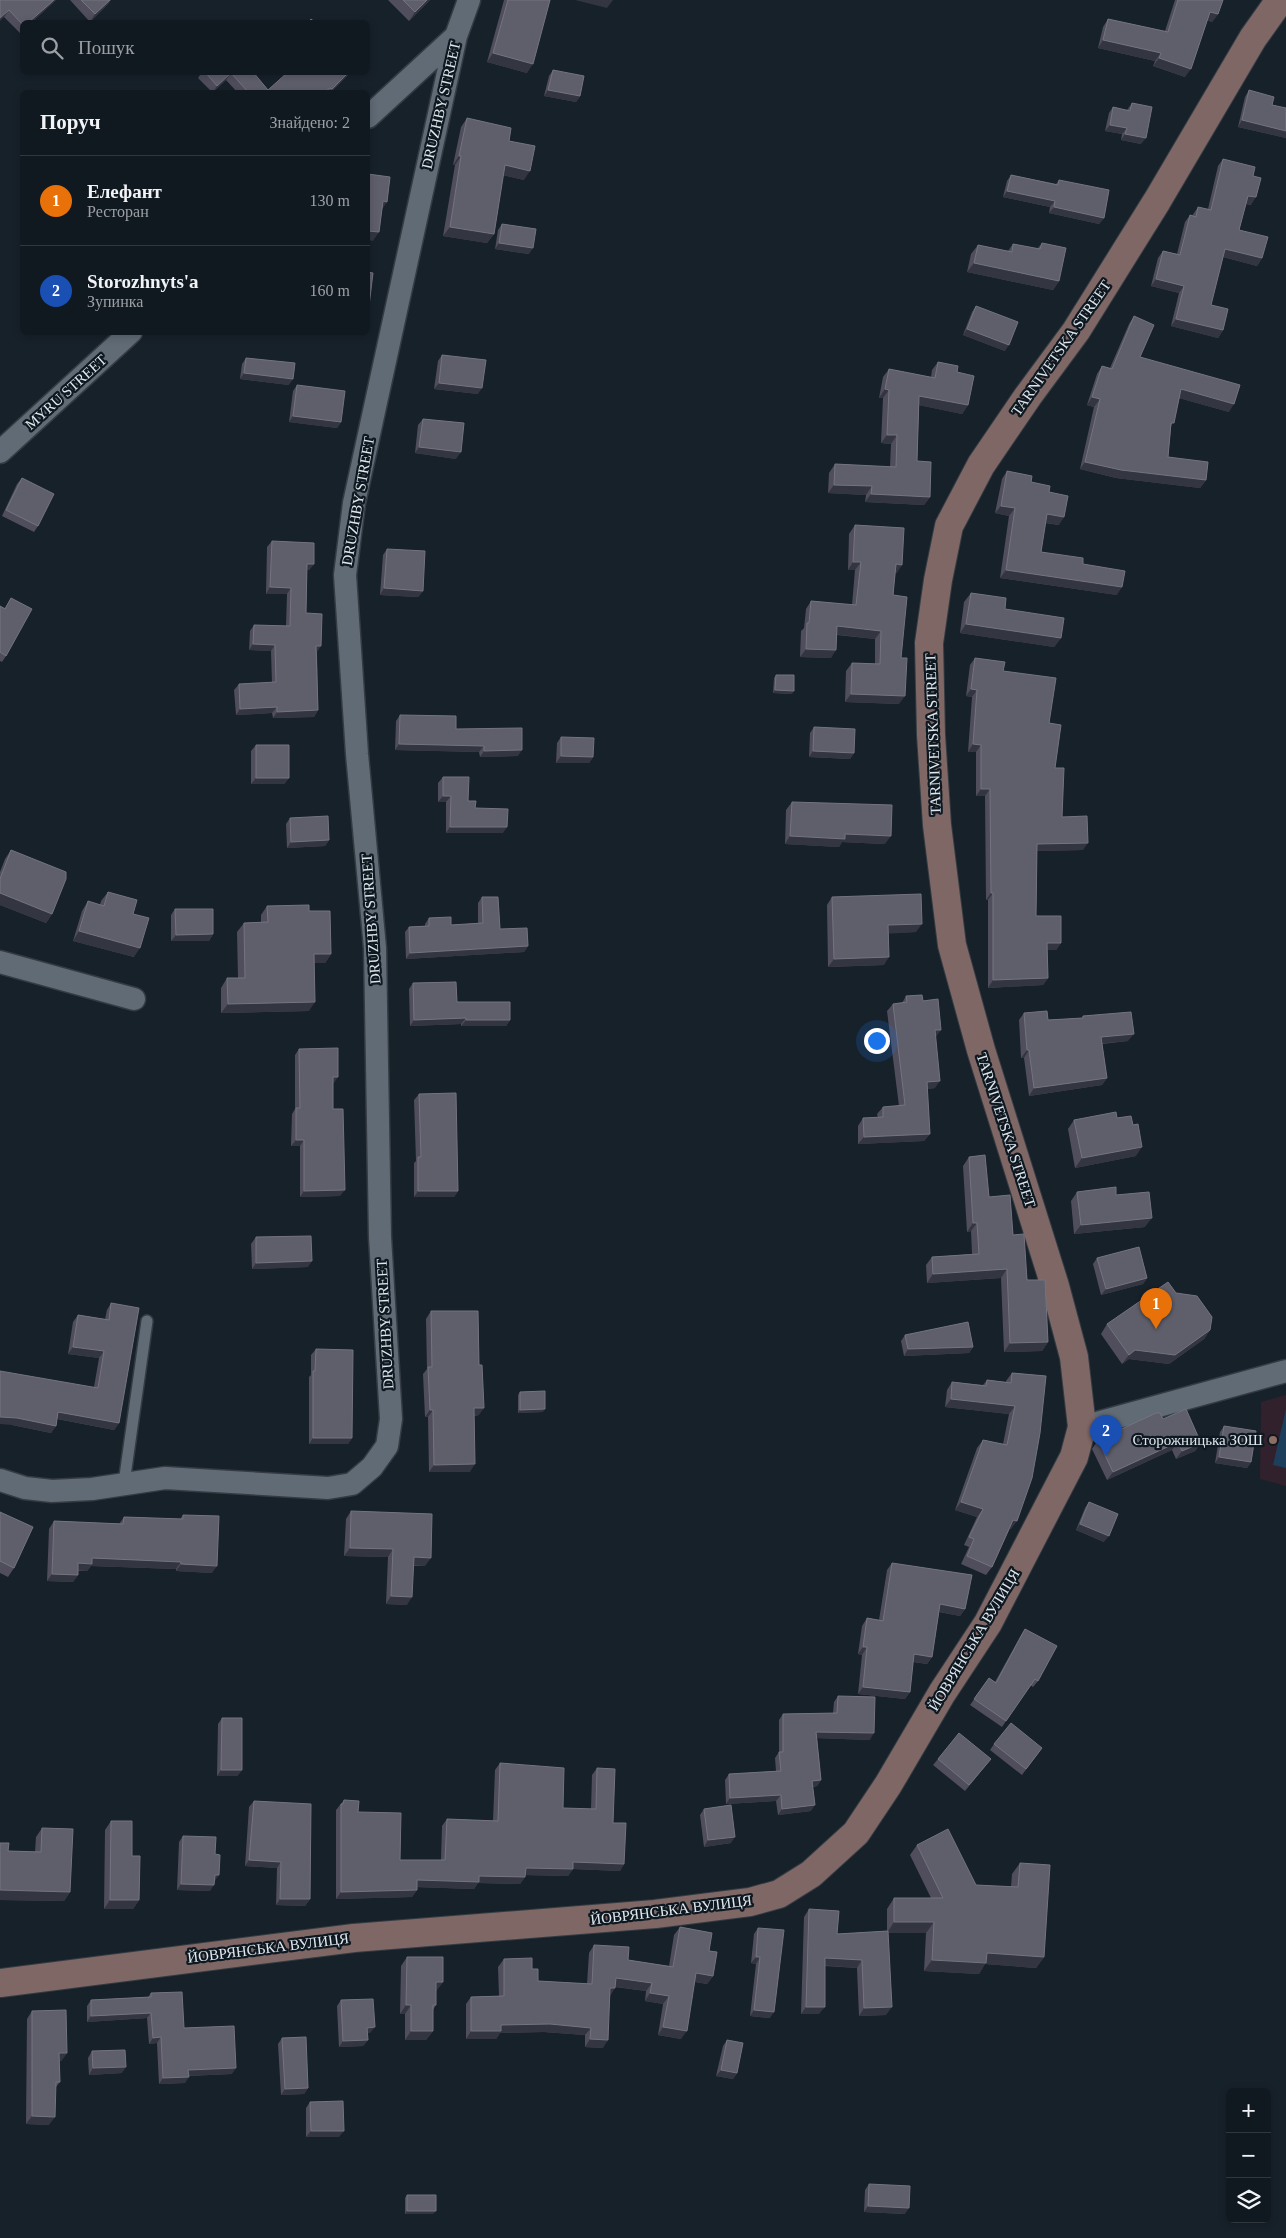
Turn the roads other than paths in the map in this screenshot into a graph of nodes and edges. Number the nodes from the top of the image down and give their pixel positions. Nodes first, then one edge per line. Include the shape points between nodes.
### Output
1 (469, 0) edge
2 (1280, 0) edge
3 (456, 36) junction
4 (370, 114) edge
5 (128, 335) edge
6 (0, 452) edge
7 (0, 962) edge
8 (134, 999) dead end
9 (146, 1321) dead end
10 (1286, 1371) edge
11 (1082, 1427) junction
12 (0, 1480) edge
13 (124, 1483) junction
14 (0, 1983) edge

1 - 3 street, DRUZHBY STREET
2 - 11 street, TARNIVETSKA STREET via 1253,38 1076,331 981,465 949,526 938,580 930,643 931,735 937,825 952,945 981,1050 1055,1286 1074,1357
3 - 4 street
3 - 13 street, DRUZHBY STREET via 354,503 345,575 375,948 380,1237 391,1419 387,1446 372,1467 352,1484 328,1488 165,1478
5 - 6 street, MYRU STREET
7 - 8 street
9 - 13 lane
10 - 11 street
11 - 14 street, ЙОВРЯНСЬКА ВУЛИЦЯ via 1074,1457 988,1623 856,1833 811,1874 779,1894 750,1902 655,1914 354,1938
12 - 13 street, DRUZHBY STREET via 25,1488 52,1491

